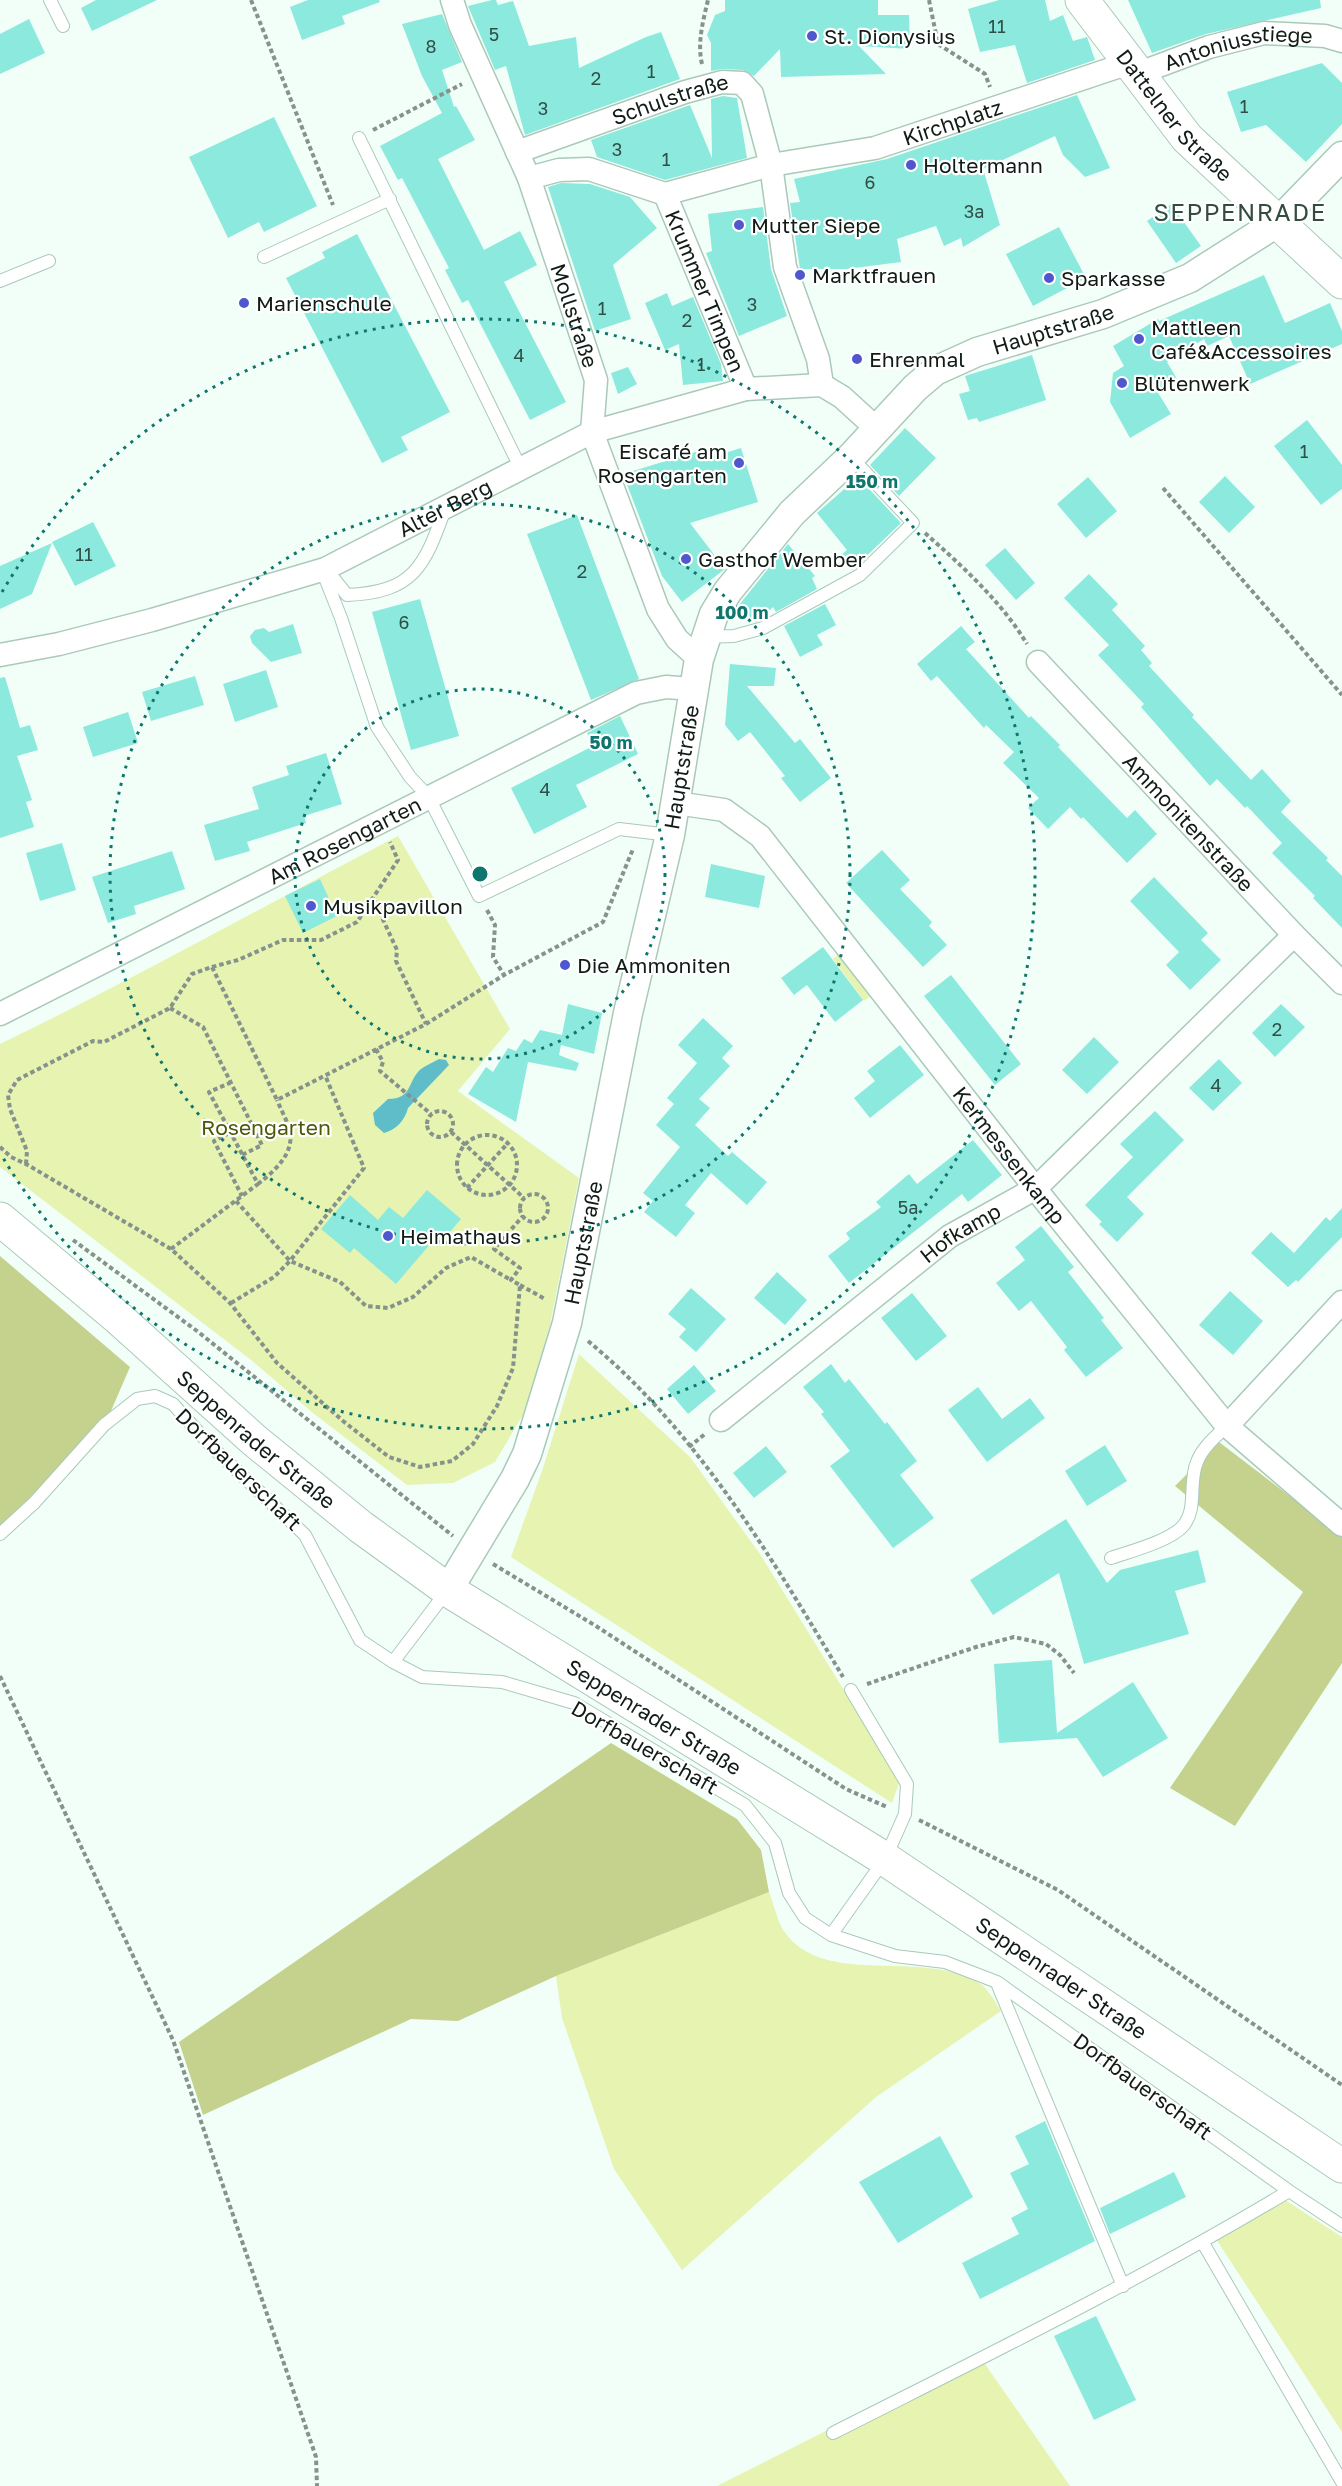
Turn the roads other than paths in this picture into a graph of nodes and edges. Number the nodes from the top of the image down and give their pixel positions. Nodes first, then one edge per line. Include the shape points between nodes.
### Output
1 (50, 0) edge
2 (452, 0) edge
3 (1082, 0) edge
4 (63, 26) dead end
5 (1342, 41) edge
6 (1133, 68) junction
7 (359, 138) road end
8 (517, 152) junction
9 (1342, 156) edge
10 (771, 165) junction
11 (529, 178) junction
12 (665, 194) junction
13 (390, 199) junction
14 (1278, 222) junction
15 (264, 257) dead end
16 (49, 261) dead end
17 (0, 281) edge
18 (1342, 282) edge
19 (822, 385) junction
20 (746, 389) junction
21 (876, 428) junction
22 (592, 432) junction
23 (851, 457) junction
24 (521, 469) junction
25 (446, 508) junction
26 (324, 569) junction
27 (702, 648) junction
28 (0, 655) edge
29 (1038, 662) road end
30 (694, 689) junction
31 (428, 796) junction
32 (676, 803) junction
33 (670, 835) junction
34 (1294, 935) junction
35 (1342, 982) edge
36 (0, 1014) edge
37 (1036, 1188) junction
38 (0, 1219) edge
39 (1342, 1302) edge
40 (721, 1420) dead end
41 (1227, 1426) junction
42 (1342, 1525) edge
43 (0, 1534) edge
44 (1111, 1558) dead end
45 (448, 1590) junction
46 (393, 1662) junction
47 (851, 1690) road end
48 (885, 1859) junction
49 (831, 1935) junction
50 (997, 1982) junction
51 (1342, 2166) edge
52 (1289, 2191) junction
53 (1342, 2226) edge
54 (1203, 2243) junction
55 (1123, 2286) junction
56 (833, 2433) dead end
57 (1342, 2482) edge

1 - 4 lane
2 - 8 street, Mollstraße
3 - 6 main road, Dattelner Straße
5 - 6 street, Antoniusstiege via 1325,36 1264,33
6 - 10 street, Kirchplatz via 875,148
6 - 14 main road, Dattelner Straße via 1187,138
7 - 13 lane
8 - 10 street, Schulstraße via 685,92 735,82 748,88
8 - 11 street, Mollstraße
9 - 14 street, Hauptstraße
10 - 12 street, Krummer Timpen
10 - 19 street via 785,267 818,359
11 - 12 street, Krummer Timpen via 559,170 589,169
11 - 22 street, Mollstraße via 596,380
12 - 20 street, Krummer Timpen
13 - 15 lane
13 - 24 lane
14 - 18 main road, Dattelner Straße
14 - 21 street, Hauptstraße via 1190,278 1103,314 977,352 935,371
16 - 17 lane
19 - 20 street, Alter Berg
19 - 21 street via 842,397
20 - 22 street, Alter Berg
21 - 23 street, Hauptstraße
22 - 24 street, Alter Berg
22 - 27 street, Mollstraße via 658,609 677,639
23 - 27 street, Hauptstraße via 792,513 728,591
23 - 27 lane via 913,523 860,575 763,628
24 - 25 street, Alter Berg
25 - 26 street, Alter Berg
25 - 26 lane via 431,548 410,579 373,594 347,595
26 - 28 street, Alter Berg via 132,625
26 - 31 lane via 377,727
27 - 30 street, Hauptstraße
29 - 34 street, Ammonitenstraße
30 - 31 street, Am Rosengarten via 666,687 636,693
30 - 32 street, Hauptstraße
31 - 33 lane via 479,896 619,829
31 - 36 street, Am Rosengarten
32 - 33 street, Hauptstraße
32 - 37 street, Kermessenkamp via 724,810 760,836
33 - 45 street, Hauptstraße via 628,1013 567,1323 527,1454
34 - 35 street, Ammonitenstraße
34 - 37 street, Hofkamp
37 - 40 street, Hofkamp via 950,1236
37 - 41 street, Kermessenkamp
38 - 45 main road, Seppenrader Straße via 254,1440 361,1527
39 - 41 street
41 - 42 street, Kermessenkamp
41 - 44 lane via 1197,1461 1190,1515 1184,1525 1174,1533
43 - 46 lane, Dorfbauerschaft via 34,1503 104,1425 137,1399 155,1396 173,1404 212,1447 305,1534 360,1640
45 - 46 lane
45 - 48 main road, Seppenrader Straße
46 - 49 lane, Dorfbauerschaft via 422,1677 502,1682 574,1703 745,1805 775,1843 789,1893 805,1918
47 - 48 lane via 907,1784 904,1814
48 - 49 lane
48 - 51 main road, Seppenrader Straße
49 - 50 lane, Dorfbauerschaft via 895,1956 945,1962
50 - 52 lane, Dorfbauerschaft
50 - 55 lane
52 - 53 lane, Dorfbauerschaft
52 - 54 lane
54 - 55 lane
54 - 57 lane
55 - 56 lane

